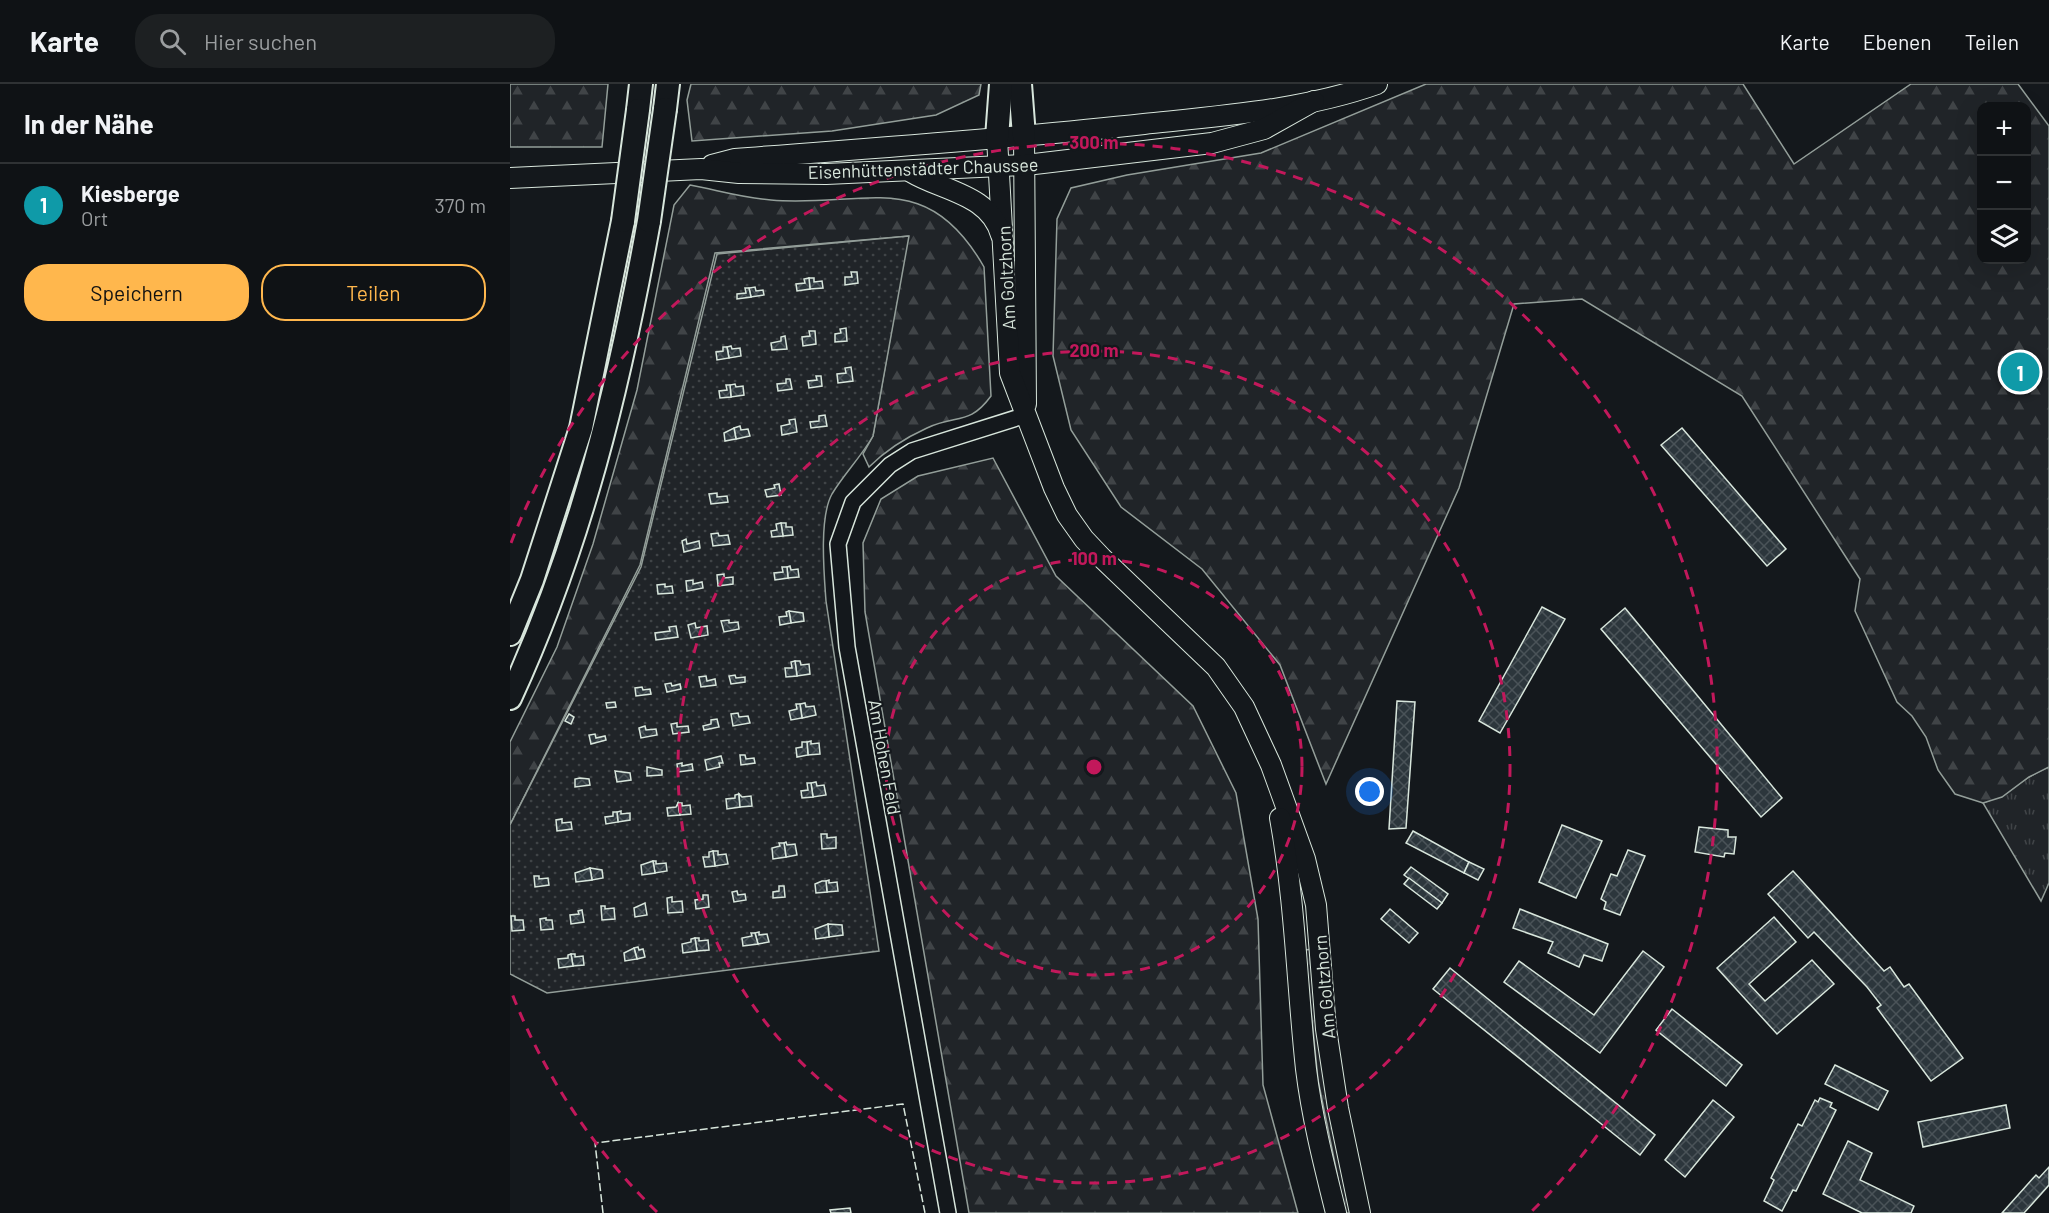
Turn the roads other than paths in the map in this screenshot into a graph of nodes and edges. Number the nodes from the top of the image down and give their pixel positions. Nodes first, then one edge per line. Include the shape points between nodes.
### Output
1 (641, 84) edge
2 (668, 84) edge
3 (1001, 84) edge
4 (1020, 84) edge
5 (1377, 84) edge
6 (1314, 101) junction
7 (1024, 136) junction
8 (997, 138) junction
9 (1026, 165) junction
10 (999, 167) junction
11 (701, 169) junction
12 (909, 171) junction
13 (510, 178) edge
14 (1005, 253) junction
15 (1026, 415) junction
16 (510, 634) edge
17 (510, 698) edge
18 (1271, 765) junction
19 (948, 1213) edge
20 (1336, 1213) edge
21 (1360, 1213) edge

1 - 16 highway, bridge via 623,221 581,428 532,580
2 - 17 highway, bridge via 649,221 622,361 587,498 557,585
3 - 8 highway
4 - 7 highway
5 - 6 main road, Eisenhüttenstädter Chaussee
6 - 7 main road, Eisenhüttenstädter Chaussee via 1184,120
6 - 9 main road, Eisenhüttenstädter Chaussee via 1264,129 1212,143
7 - 8 main road, Eisenhüttenstädter Chaussee
7 - 9 main road, Am Goltzhorn
8 - 10 main road, Am Goltzhorn
8 - 11 main road, Eisenhüttenstädter Chaussee via 735,159
9 - 10 main road, Eisenhüttenstädter Chaussee
9 - 15 main road, Am Goltzhorn
10 - 12 main road, Eisenhüttenstädter Chaussee
10 - 14 main road, Am Goltzhorn
11 - 12 main road, Eisenhüttenstädter Chaussee via 826,174
11 - 13 main road, Eisenhüttenstädter Chaussee
12 - 14 main road via 956,191 990,214 999,229
14 - 15 main road, Am Goltzhorn via 1010,373
15 - 18 main road, Am Goltzhorn via 1054,488 1078,531 1216,667 1244,707
15 - 19 street, Am Hohen Feld via 912,451 890,465 853,502 838,544 855,691
18 - 20 main road, Am Goltzhorn via 1288,863 1306,1070
18 - 21 main road, Am Goltzhorn via 1305,859 1316,904 1326,1029

